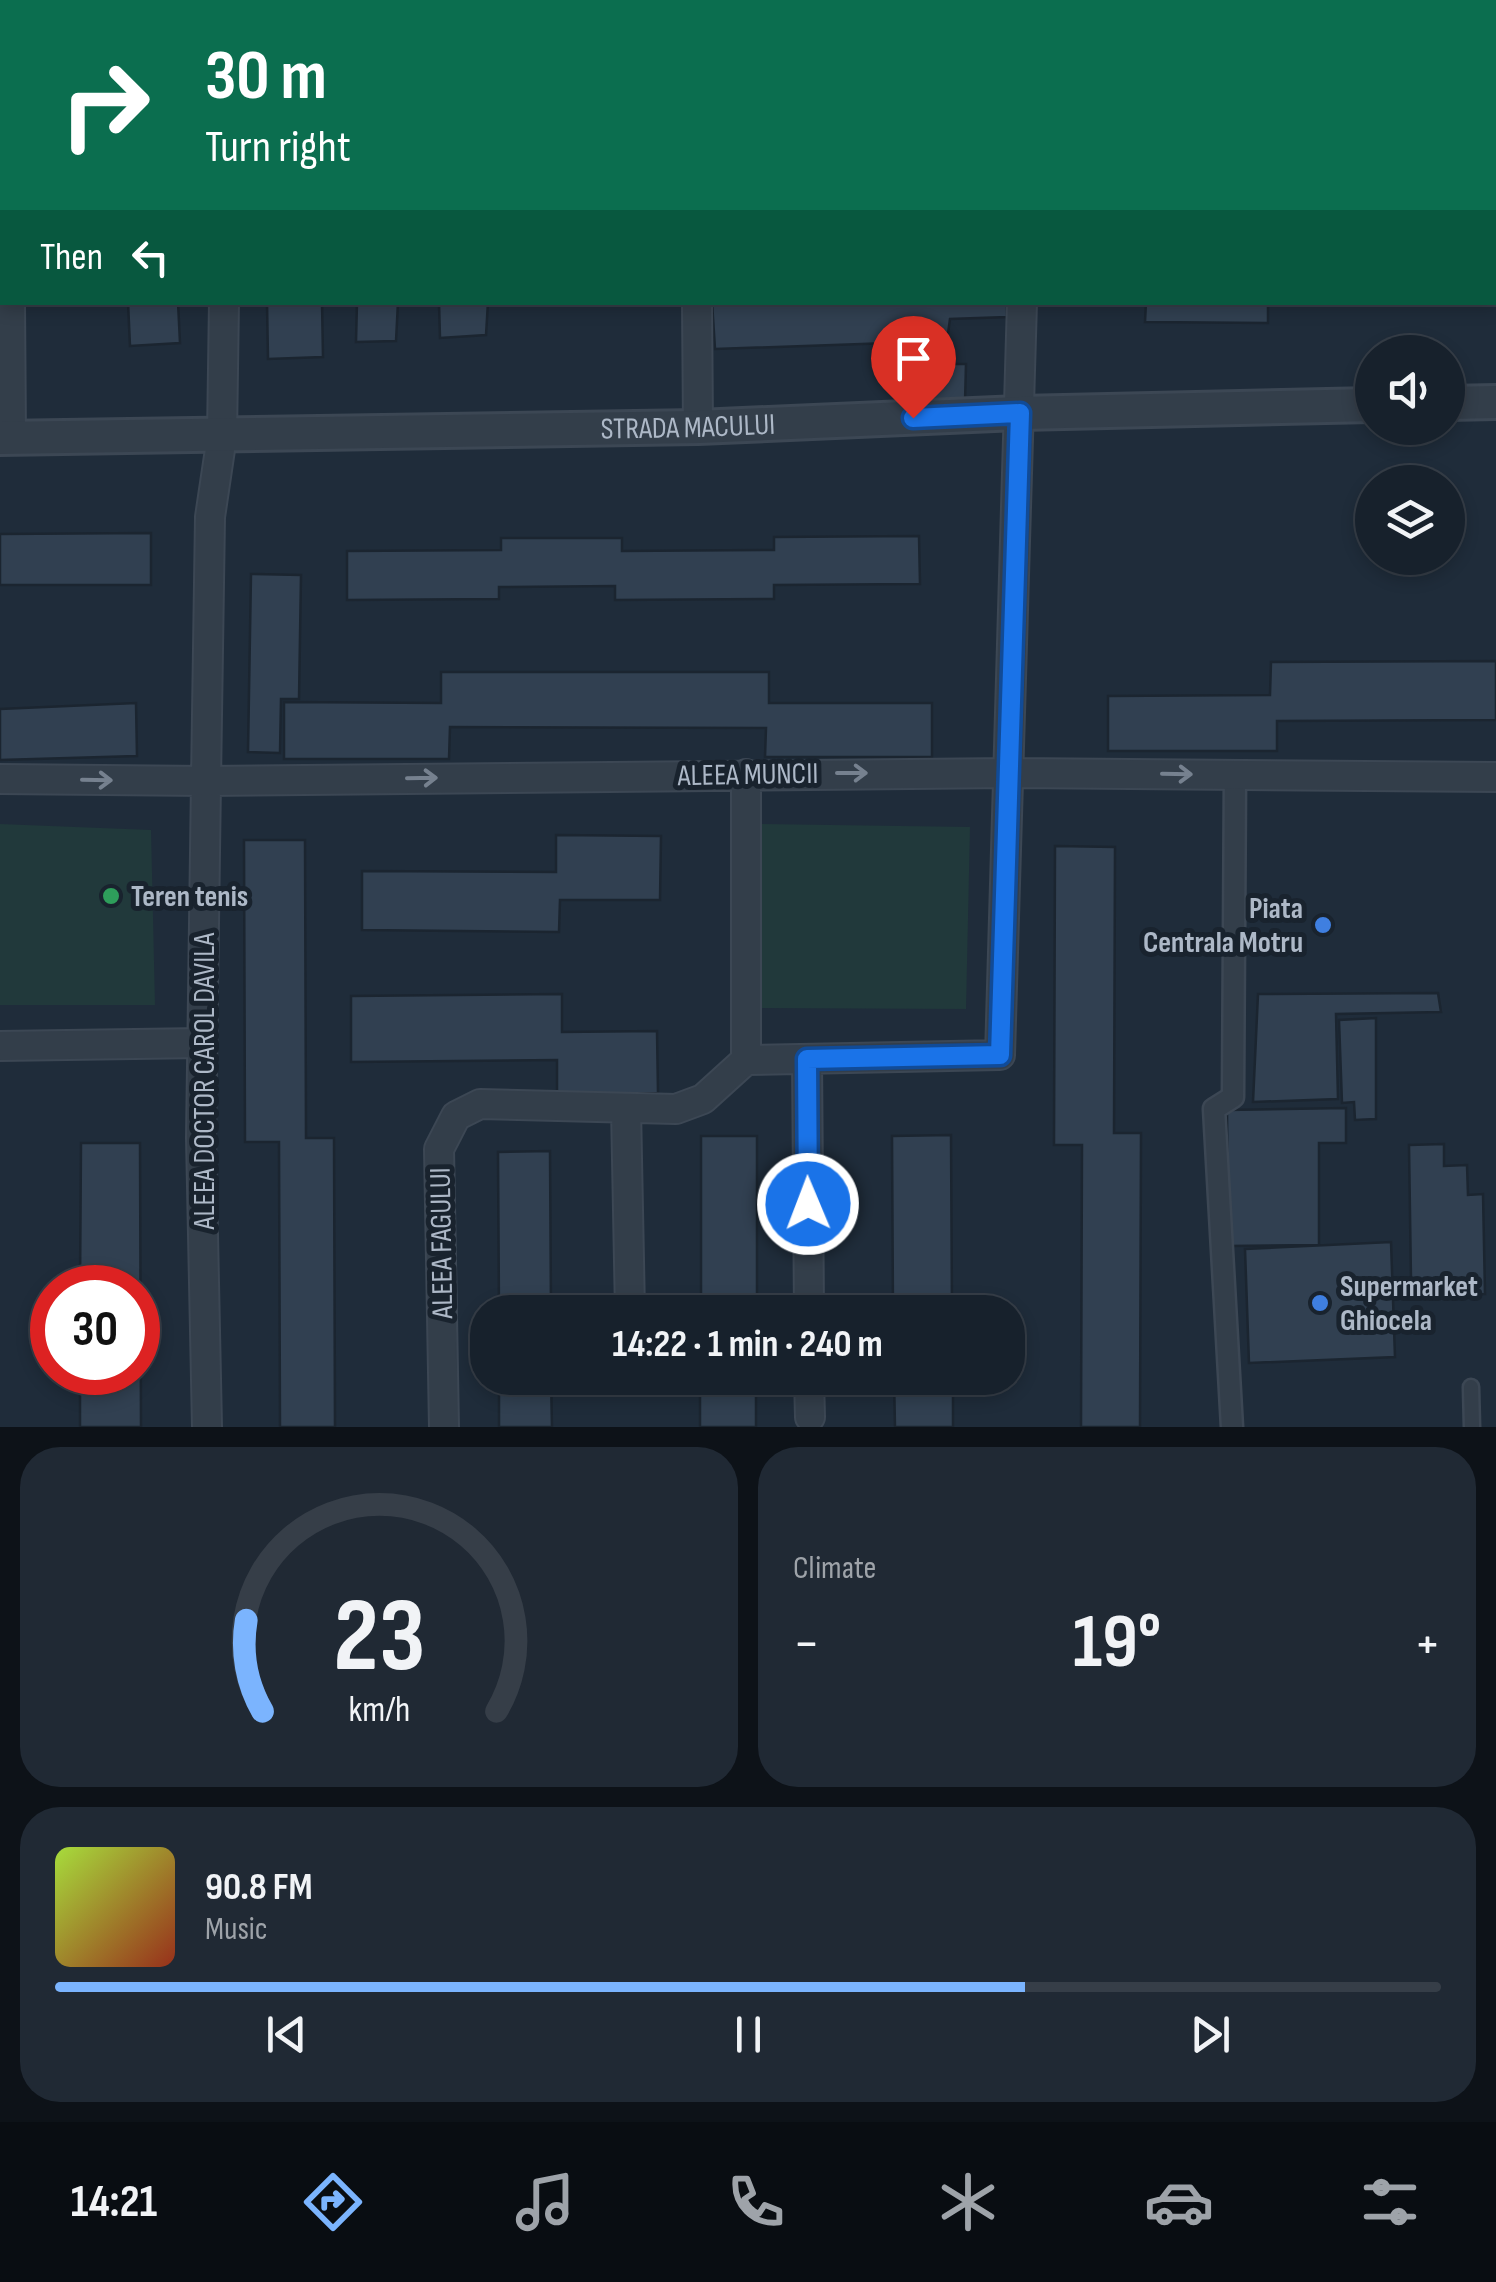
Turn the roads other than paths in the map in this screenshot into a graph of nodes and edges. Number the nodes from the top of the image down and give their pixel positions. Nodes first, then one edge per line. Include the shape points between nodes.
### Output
1 (10, 305) edge
2 (224, 305) edge
3 (697, 305) edge
4 (1022, 305) edge
5 (5, 353) edge
6 (1496, 402) edge
7 (1465, 403) edge
8 (1355, 405) edge
9 (1020, 413) junction
10 (698, 427) junction
11 (222, 436) junction
12 (6, 438) edge
13 (1010, 773) junction
14 (746, 774) junction
15 (1235, 775) junction
16 (1496, 777) edge
17 (0, 779) edge
18 (206, 781) junction
19 (202, 1043) junction
20 (0, 1046) edge
21 (807, 1059) junction
22 (746, 1060) junction
23 (626, 1108) junction
24 (630, 1295) edge
25 (809, 1295) edge
26 (1472, 1387) dead end
27 (810, 1395) edge
28 (810, 1417) dead end
29 (208, 1427) edge
30 (444, 1427) edge
31 (1232, 1427) edge
32 (1472, 1427) edge

1 - 5 street
2 - 11 street, ALEEA DOCTOR CAROL DAVILA
3 - 10 street
4 - 9 street
5 - 12 street
6 - 7 street
8 - 9 street, STRADA MACULUI
9 - 10 street, STRADA MACULUI
9 - 13 street
10 - 11 street, STRADA MACULUI
11 - 12 street, STRADA MACULUI
11 - 18 street, ALEEA DOCTOR CAROL DAVILA via 210,518
14 -> 13 street, ALEEA MUNCII
13 -> 15 street, ALEEA MUNCII
13 - 21 street via 1000,1055
18 -> 14 street, ALEEA MUNCII
14 - 22 street
15 - 16 street, ALEEA MUNCII
15 - 31 street via 1233,1096 1214,1109
17 -> 18 street, ALEEA MUNCII
18 - 19 street, ALEEA DOCTOR CAROL DAVILA
19 - 20 street
19 - 29 street, ALEEA DOCTOR CAROL DAVILA
21 - 22 street
21 - 25 street
22 - 23 street, ALEEA FAGULUI via 703,1099 676,1109
23 - 24 street
23 - 30 street, ALEEA FAGULUI via 480,1104 456,1116 439,1149
26 - 32 lane
27 - 28 street

